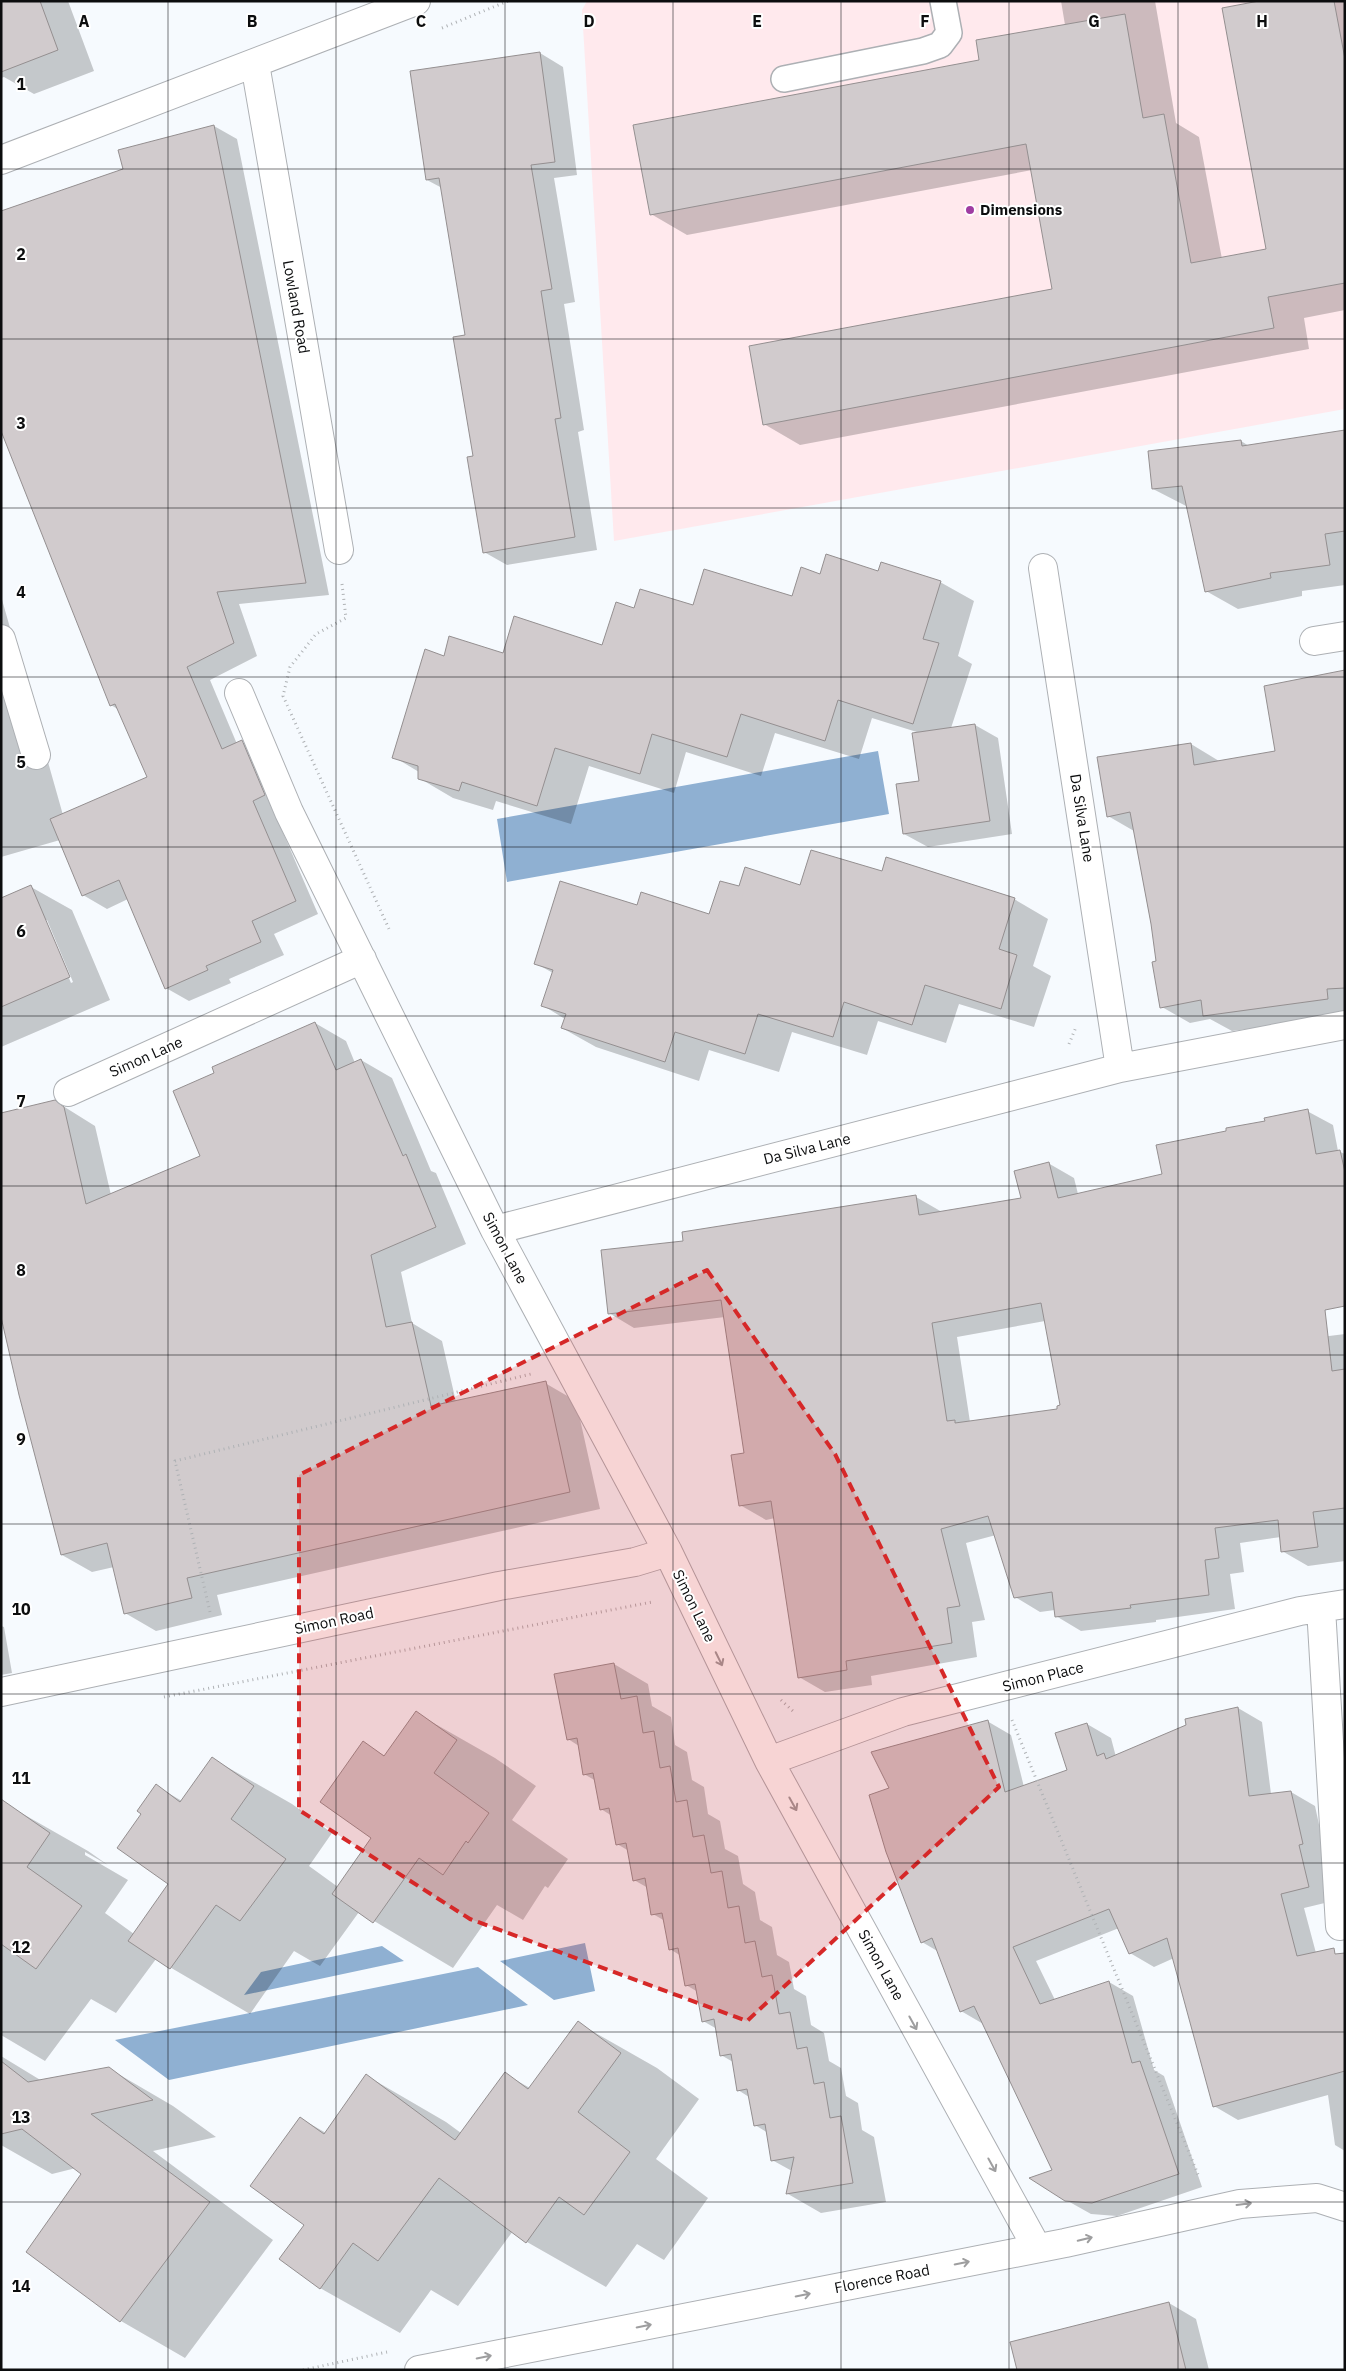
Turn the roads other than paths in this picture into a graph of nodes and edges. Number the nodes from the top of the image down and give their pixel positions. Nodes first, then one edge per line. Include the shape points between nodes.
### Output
1 (416, 1) edge
2 (943, 1) edge
3 (255, 64) junction
4 (784, 79) dead end
5 (1, 160) edge
6 (339, 550) road end
7 (1043, 568) dead end
8 (1345, 636) edge
9 (1, 639) edge
10 (1314, 641) dead end
11 (239, 693) dead end
12 (36, 755) dead end
13 (362, 959) junction
14 (1345, 1025) edge
15 (1120, 1068) junction
16 (68, 1092) dead end
17 (495, 1230) junction
18 (668, 1552) junction
19 (1333, 1606) edge
20 (1, 1692) edge
21 (769, 1761) junction
22 (1340, 1926) dead end
23 (1345, 2207) edge
24 (1037, 2248) junction
25 (517, 2361) edge
26 (419, 2370) edge

1 - 3 street
2 - 4 lane via 949,33 940,45
3 - 5 street
3 - 6 street, Lowland Road
7 - 15 street, Da Silva Lane
8 - 10 street
9 - 12 street
11 - 13 street, Simon Lane via 289,812
13 - 16 street, Simon Lane
13 - 17 street, Simon Lane
14 - 15 street, Da Silva Lane
15 - 17 street, Da Silva Lane
17 - 18 street, Simon Lane
18 - 20 street, Simon Road via 635,1562 499,1586
18 -> 21 street, Simon Lane
19 - 21 street, Simon Place via 1300,1611 903,1712
19 - 22 street, Simon Place
21 -> 24 street, Simon Lane
24 -> 23 street, Florence Road via 1240,2204 1317,2198
25 -> 24 street, Florence Road
26 -> 25 street, Florence Road

